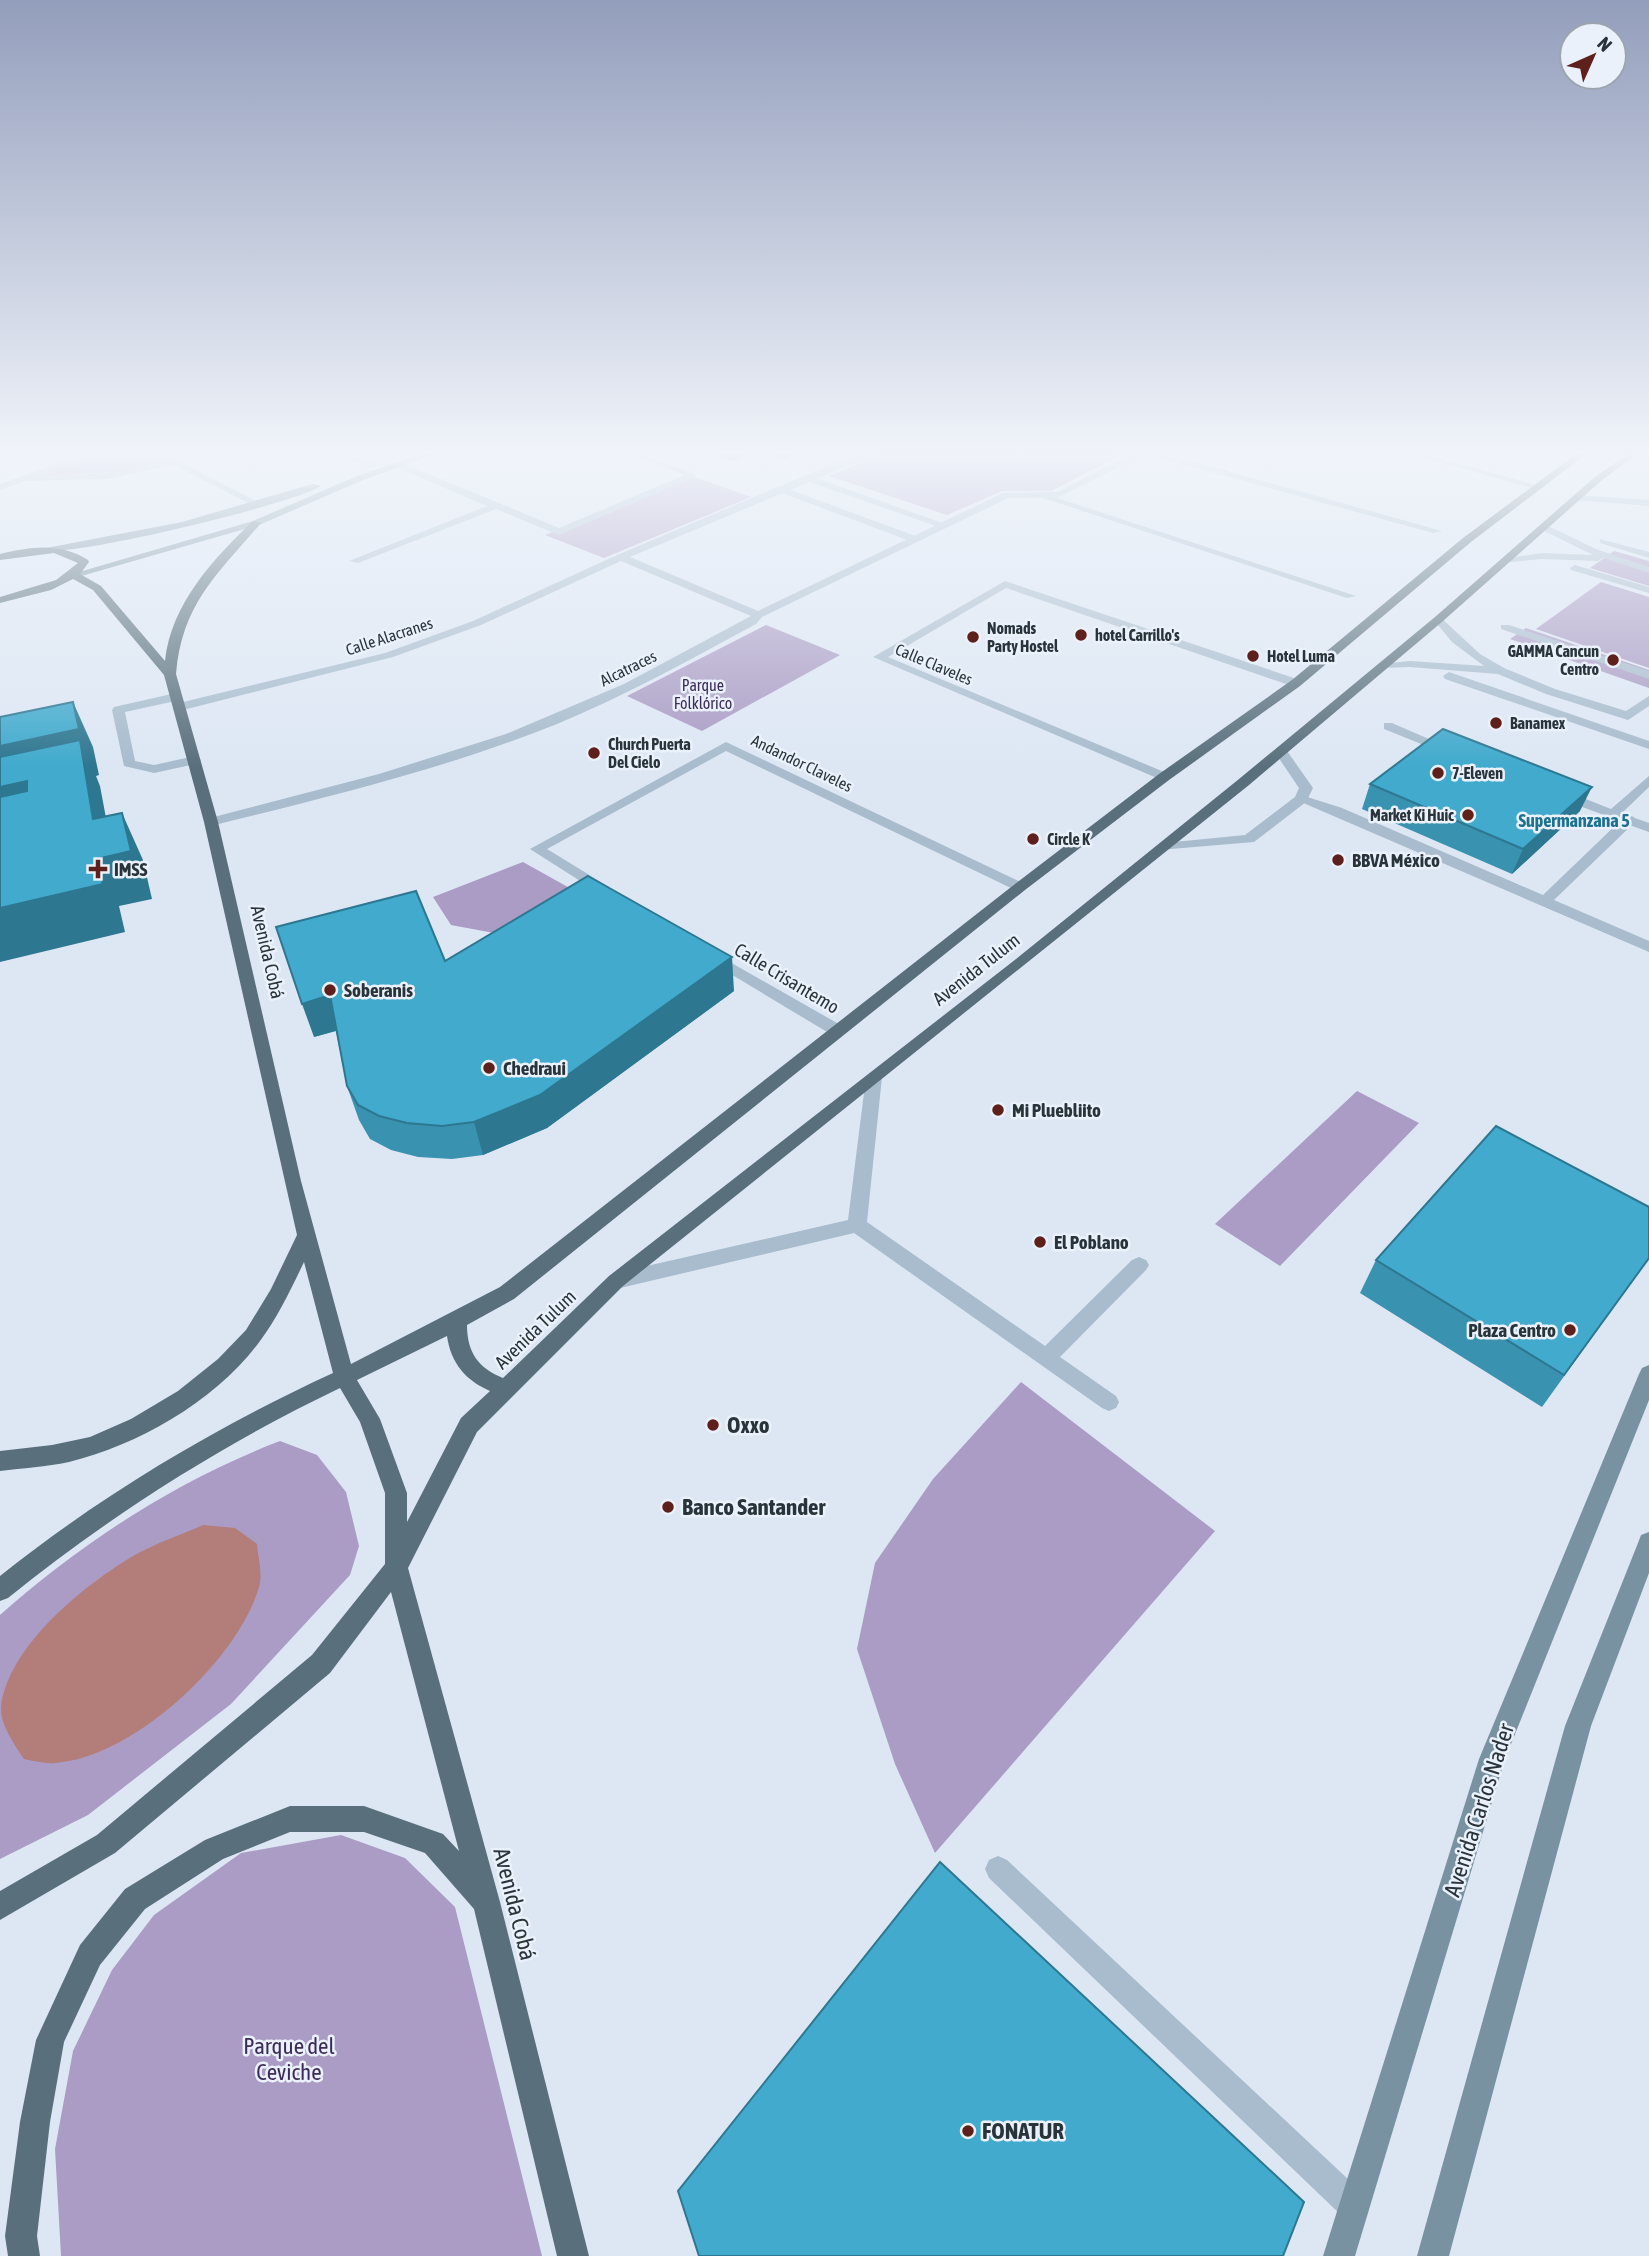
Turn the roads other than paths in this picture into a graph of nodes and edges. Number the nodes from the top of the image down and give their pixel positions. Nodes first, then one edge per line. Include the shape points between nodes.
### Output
1 (74, 556) edge
2 (144, 556) edge
3 (220, 556) edge
4 (366, 556) edge
5 (880, 556) edge
6 (1228, 556) edge
7 (1447, 556) edge
8 (1510, 556) edge
9 (1569, 556) edge
10 (1576, 556) edge
11 (1608, 556) edge
12 (621, 557) joint
13 (354, 561) dead end
14 (1505, 561) junction
15 (1618, 561) junction
16 (1575, 568) dead end
17 (1649, 570) edge
18 (74, 575) junction
19 (1649, 590) edge
20 (1351, 596) dead end
21 (0, 600) edge
22 (758, 615) junction
23 (1439, 619) junction
24 (1506, 627) dead end
25 (1384, 666) junction
26 (1499, 671) junction
27 (170, 674) junction
28 (1649, 675) edge
29 (1449, 676) dead end
30 (1296, 682) junction
31 (1649, 701) edge
32 (178, 702) junction
33 (1388, 726) dead end
34 (1649, 745) edge
35 (1280, 751) junction
36 (1463, 756) edge
37 (195, 760) junction
38 (1164, 777) junction
39 (1649, 780) edge
40 (1551, 790) edge
41 (1301, 799) junction
42 (1613, 814) junction
43 (1629, 820) junction
44 (211, 822) junction
45 (1649, 828) edge
46 (1164, 847) junction
47 (1020, 887) junction
48 (615, 897) edge
49 (1544, 902) junction
50 (696, 946) edge
51 (1649, 947) edge
52 (838, 1031) junction
53 (874, 1077) junction
54 (857, 1225) junction
55 (307, 1233) junction
56 (1139, 1265) dead end
57 (616, 1281) junction
58 (457, 1323) junction
59 (1046, 1358) junction
60 (1649, 1374) edge
61 (344, 1377) junction
62 (507, 1388) junction
63 (1109, 1402) dead end
64 (0, 1461) edge
65 (1648, 1546) edge
66 (396, 1567) junction
67 (0, 1590) edge
68 (998, 1869) dead end
69 (486, 1902) junction
70 (0, 1906) edge
71 (1354, 2206) junction
72 (24, 2256) edge
73 (573, 2256) edge
74 (1339, 2256) edge
75 (1433, 2256) edge

1 - 18 main road via 84,562
2 - 18 main road
3 - 27 main road via 192,595 170,655
4 - 13 street
5 - 22 street, Alcatraces
6 - 20 street
7 - 30 main road, Avenida Tulum
8 - 14 main road, Avenida Tulum
9 - 14 street
10 - 15 street
11 - 15 street
12 - 22 street
12 - 32 street, Calle Alacranes via 477,623 389,655
14 - 23 main road, Avenida Tulum
15 - 17 street
16 - 19 street
18 - 21 main road
18 - 27 main road, Avenida Cobá via 97,588
22 - 44 street, Alcatraces via 623,690 551,721 436,762
23 - 25 main road, Avenida Tulum
23 - 26 street via 1449,634
24 - 28 street
25 - 26 street
25 - 35 main road, Avenida Tulum
26 - 31 street via 1628,716
27 - 32 main road, Avenida Cobá
29 - 34 street
30 - 38 main road, Avenida Tulum
30 - 38 street, Calle Claveles via 1005,584 879,657
32 - 37 main road, Avenida Cobá
32 - 37 street, Calle Alacranes via 118,710 129,763 154,769
33 - 36 street
35 - 41 street via 1306,788
35 - 46 main road, Avenida Tulum
37 - 44 main road, Avenida Cobá
38 - 47 main road, Avenida Tulum
39 - 42 street
40 - 42 street
41 - 46 street via 1249,839
41 - 49 street
42 - 43 street
43 - 45 street
43 - 49 street
44 - 55 main road, Avenida Cobá
46 - 53 main road, Avenida Tulum
47 - 48 street, Andandor Claveles via 726,746 537,849
47 - 52 main road, Avenida Tulum
49 - 51 street
50 - 52 street, Calle Crisantemo
52 - 58 main road, Avenida Tulum via 507,1293
53 - 54 street
53 - 57 main road, Avenida Tulum
54 - 57 street
54 - 59 street
55 - 61 main road, Avenida Cobá
55 - 64 main road via 281,1293 242,1349 181,1400 112,1438 70,1452
56 - 59 street
57 - 62 main road, Avenida Tulum
58 - 61 main road, Avenida Tulum
58 - 62 main road via 459,1352 466,1365
59 - 63 street
60 - 71 main road, Avenida Carlos Nader via 1492,1759
61 - 66 main road, Avenida Cobá via 369,1419 396,1493
61 - 67 main road, Avenida Tulum via 264,1416 147,1483
62 - 66 main road, Avenida Tulum via 469,1425
65 - 75 main road via 1578,1726
66 - 69 main road, Avenida Cobá
66 - 70 main road, Avenida Tulum via 321,1664 106,1844
68 - 71 street
69 - 72 main road via 434,1843 364,1819 290,1819 214,1849 135,1899 90,1955 50,2040 21,2236
69 - 73 main road, Avenida Cobá
71 - 74 main road, Avenida Carlos Nader

